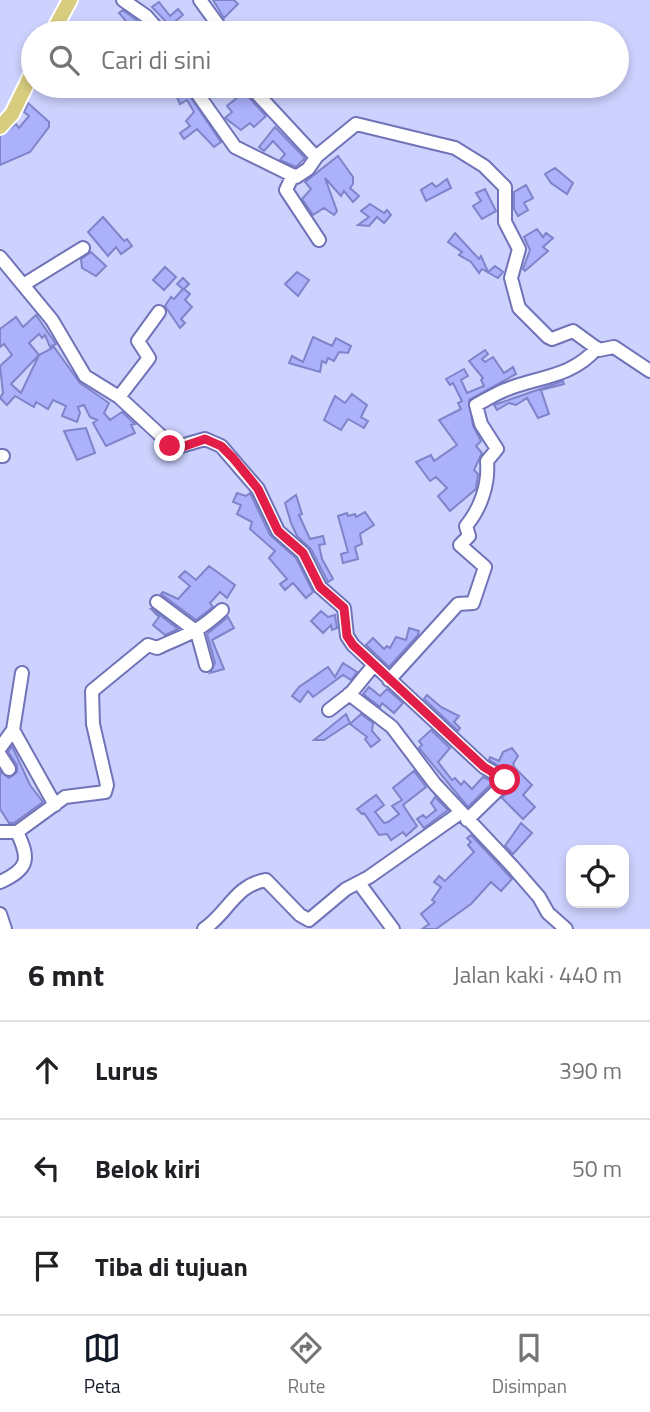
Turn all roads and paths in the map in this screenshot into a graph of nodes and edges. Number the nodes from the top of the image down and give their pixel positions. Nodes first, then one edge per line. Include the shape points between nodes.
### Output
1 (70, 0) edge
2 (123, 0) edge
3 (200, 0) edge
4 (59, 21) edge
5 (150, 21) edge
6 (215, 21) edge
7 (21, 96) edge
8 (200, 98) edge
9 (260, 98) edge
10 (0, 127) edge
11 (317, 156) junction
12 (293, 175) junction
13 (318, 240) dead end
14 (83, 248) dead end
15 (0, 257) edge
16 (23, 285) junction
17 (159, 312) dead end
18 (597, 348) junction
19 (650, 371) edge
20 (119, 397) junction
21 (157, 602) dead end
22 (222, 610) dead end
23 (197, 632) junction
24 (206, 665) dead end
25 (373, 666) junction
26 (22, 673) dead end
27 (389, 680) junction
28 (349, 694) junction
29 (329, 710) dead end
30 (0, 724) edge
31 (13, 730) junction
32 (0, 741) edge
33 (0, 748) edge
34 (0, 755) edge
35 (9, 769) dead end
36 (55, 805) junction
37 (463, 817) junction
38 (0, 832) edge
39 (17, 832) junction
40 (0, 882) edge
41 (359, 883) junction
42 (0, 914) edge
43 (5, 929) edge
44 (204, 929) edge
45 (393, 929) edge
46 (566, 929) edge

1 - 4 main road
2 - 5 street
3 - 6 street
7 - 10 main road
8 - 12 street via 238,149
9 - 11 street
11 - 12 street via 303,173
11 - 18 street via 356,124 455,148 484,166 505,187 505,222 519,249 511,278 521,314 552,339 573,331
12 - 13 street via 286,190
14 - 16 street
15 - 16 street
16 - 20 street via 52,320 85,376
17 - 20 street via 138,341 149,358
18 - 19 street via 614,347
18 - 27 street via 565,374 505,390 476,405 481,424 497,449 487,461 489,473 478,509 466,526 469,536 460,545 485,567 477,596 473,603 458,604
20 - 25 street via 174,448 205,439 227,452 258,489 278,531 303,553 320,587 344,608 347,636
21 - 23 street
22 - 23 street
23 - 24 street
23 - 36 street via 160,647 148,645 94,688 93,724 107,789 100,795 65,797
25 - 27 street
25 - 28 street
26 - 31 street
27 - 37 street via 484,767 505,779
28 - 29 street
28 - 37 street via 392,727
30 - 32 street via 6,737
31 - 33 street
31 - 36 street
34 - 35 street
36 - 39 street
37 - 41 street
37 - 46 street
38 - 39 street
39 - 40 street via 26,861
41 - 44 street via 309,920 266,880 256,882 236,893
41 - 45 street
42 - 43 street

